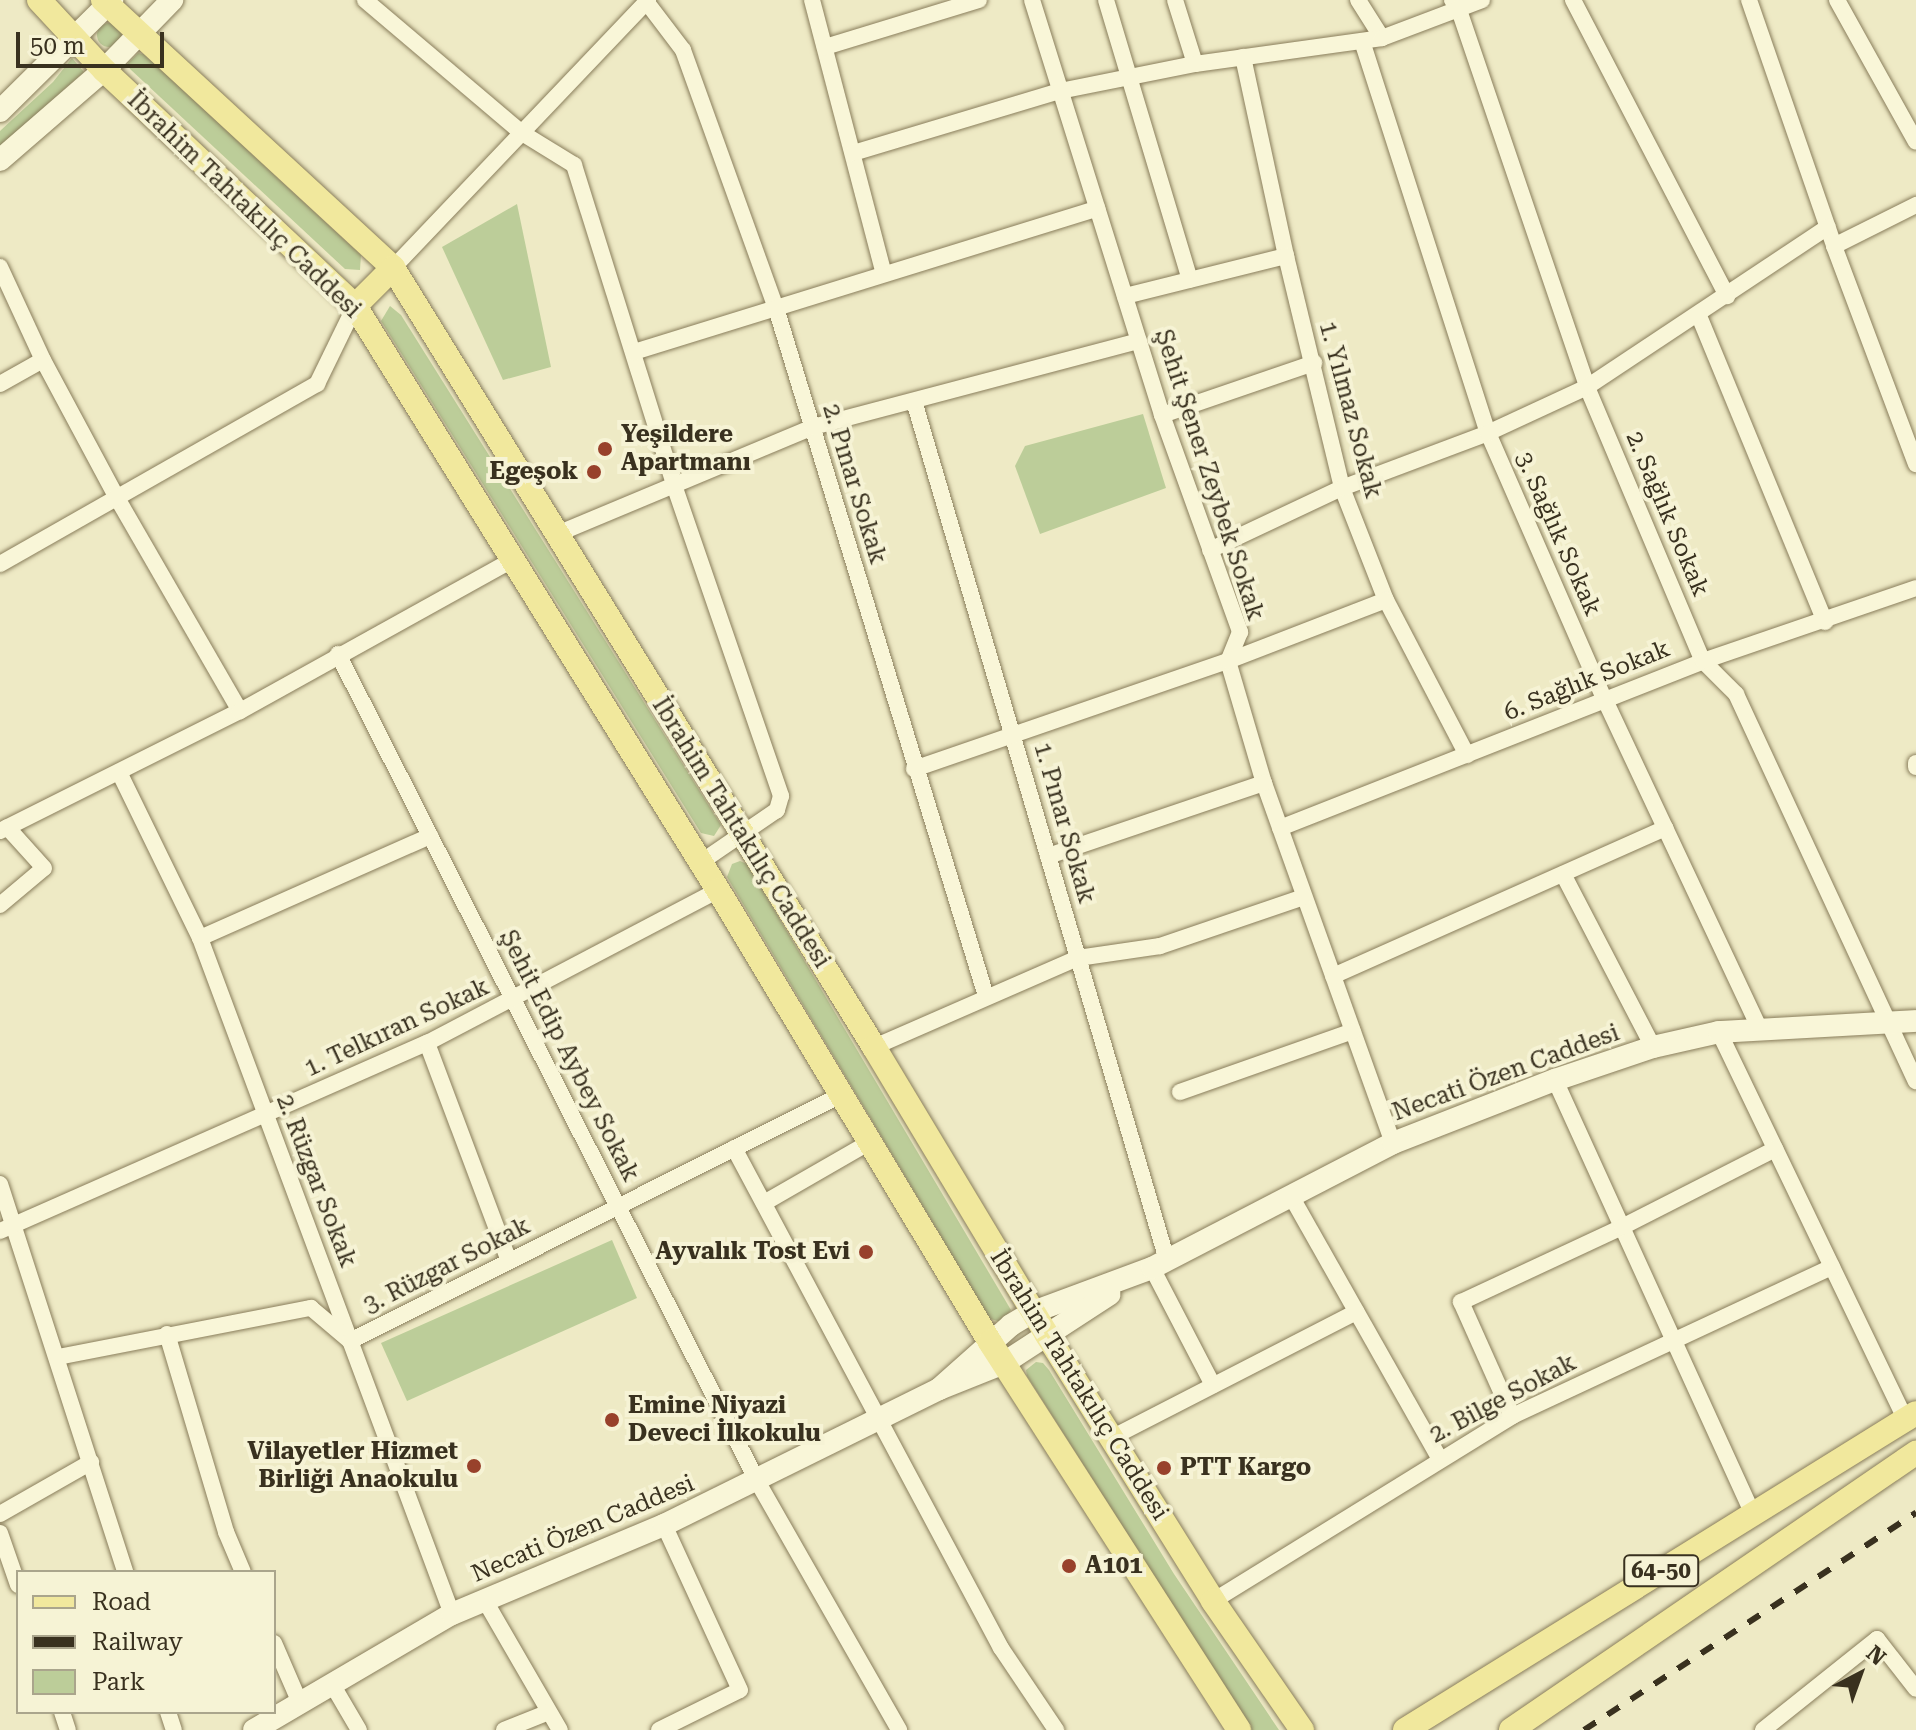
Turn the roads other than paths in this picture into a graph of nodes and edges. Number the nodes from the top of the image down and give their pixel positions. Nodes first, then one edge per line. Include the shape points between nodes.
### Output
1 (39, 0) edge
2 (172, 0) edge
3 (812, 0) edge
4 (979, 0) edge
5 (1032, 0) edge
6 (1106, 0) edge
7 (1175, 0) edge
8 (1358, 0) edge
9 (1482, 0) edge
10 (1573, 0) edge
11 (1749, 0) edge
12 (1837, 0) edge
13 (647, 1) edge
14 (107, 2) edge
15 (373, 3) edge
16 (1456, 5) edge
17 (142, 34) junction
18 (1382, 38) junction
19 (74, 40) junction
20 (1362, 41) junction
21 (825, 47) junction
22 (1243, 57) junction
23 (1195, 64) junction
24 (104, 70) junction
25 (1129, 78) junction
26 (1060, 91) junction
27 (0, 111) edge
28 (522, 133) junction
29 (1916, 142) edge
30 (853, 153) junction
31 (0, 160) edge
32 (1916, 205) edge
33 (1097, 209) junction
34 (1828, 227) junction
35 (1834, 246) junction
36 (1286, 256) junction
37 (0, 267) edge
38 (393, 268) junction
39 (884, 274) junction
40 (1190, 280) junction
41 (1125, 296) junction
42 (1727, 296) junction
43 (355, 306) junction
44 (776, 308) junction
45 (1699, 316) junction
46 (1139, 341) junction
47 (634, 352) junction
48 (43, 360) junction
49 (1314, 363) junction
50 (0, 384) edge
51 (1587, 387) junction
52 (914, 401) junction
53 (1162, 415) junction
54 (813, 427) junction
55 (1488, 433) junction
56 (1916, 463) edge
57 (674, 485) junction
58 (1342, 488) junction
59 (117, 498) junction
60 (557, 534) junction
61 (1210, 550) junction
62 (512, 560) junction
63 (0, 564) edge
64 (1916, 588) edge
65 (1386, 600) junction
66 (1825, 622) junction
67 (338, 654) junction
68 (1228, 661) junction
69 (1703, 661) junction
70 (1604, 698) junction
71 (240, 711) junction
72 (1012, 734) junction
73 (1467, 755) junction
74 (914, 769) junction
75 (119, 772) junction
76 (1264, 783) junction
77 (1280, 828) junction
78 (1666, 828) junction
79 (3, 829) edge
80 (740, 835) junction
81 (430, 836) junction
82 (1048, 856) junction
83 (701, 862) junction
84 (1563, 874) junction
85 (718, 890) junction
86 (1304, 897) junction
87 (0, 905) edge
88 (200, 938) junction
89 (1078, 958) junction
90 (1333, 976) junction
91 (986, 996) junction
92 (513, 999) junction
93 (1916, 1021) edge
94 (1888, 1022) junction
95 (1759, 1027) junction
96 (1353, 1031) junction
97 (1719, 1032) junction
98 (427, 1043) junction
99 (874, 1047) junction
100 (1653, 1047) junction
101 (1555, 1080) junction
102 (1916, 1081) edge
103 (1180, 1092) dead end
104 (841, 1095) junction
105 (266, 1116) junction
106 (870, 1142) junction
107 (1393, 1143) junction
108 (734, 1148) junction
109 (1775, 1149) junction
110 (0, 1184) edge
111 (1291, 1196) junction
112 (764, 1203) junction
113 (618, 1207) junction
114 (1622, 1227) junction
115 (7, 1228) edge
116 (509, 1261) junction
117 (1154, 1266) junction
118 (1832, 1267) junction
119 (1033, 1312) junction
120 (1356, 1312) junction
121 (167, 1334) junction
122 (1047, 1335) junction
123 (1674, 1340) junction
124 (350, 1341) junction
125 (990, 1342) junction
126 (58, 1357) junction
127 (1004, 1363) junction
128 (1213, 1385) junction
129 (939, 1389) junction
130 (1512, 1416) junction
131 (1911, 1417) edge
132 (881, 1419) junction
133 (1111, 1438) junction
134 (1916, 1453) edge
135 (1440, 1459) junction
136 (91, 1462) junction
137 (756, 1479) junction
138 (0, 1514) edge
139 (1753, 1514) junction
140 (664, 1525) junction
141 (0, 1533) edge
142 (124, 1570) edge
143 (242, 1570) edge
144 (16, 1579) edge
145 (484, 1599) junction
146 (1213, 1601) junction
147 (452, 1614) junction
148 (276, 1648) edge
149 (332, 1684) junction
150 (1916, 1689) edge
151 (300, 1703) junction
152 (549, 1712) junction
153 (254, 1730) edge
154 (359, 1730) edge
155 (504, 1730) edge
156 (560, 1730) edge
157 (659, 1730) edge
158 (899, 1730) edge
159 (1056, 1730) edge
160 (1239, 1730) edge
161 (1302, 1730) edge
162 (1405, 1730) edge
163 (1511, 1730) edge
164 (1763, 1730) edge

1 - 19 main road, İbrahim Tahtakılıç Caddesi
2 - 17 street
3 - 21 street
4 - 21 street
5 - 26 street, Şehit Şener Zeybek Sokak
6 - 25 street
7 - 23 street
8 - 18 street
9 - 16 street
10 - 42 street
11 - 34 street
12 - 29 street
13 - 28 street
13 - 44 street, 2. Pınar Sokak via 683,50
14 - 17 main road, İbrahim Tahtakılıç Caddesi
14 - 19 street
15 - 28 street
16 - 18 street
16 - 51 street, 2. Sağlık Sokak
17 - 24 street
17 - 38 main road, İbrahim Tahtakılıç Caddesi
18 - 20 street
19 - 24 main road, İbrahim Tahtakılıç Caddesi
19 - 27 street
20 - 22 street
20 - 55 street, 3. Sağlık Sokak
21 - 30 street
22 - 23 street
22 - 36 street, 1. Yılmaz Sokak
23 - 25 street
24 - 31 street
24 - 43 main road, İbrahim Tahtakılıç Caddesi
25 - 26 street
25 - 40 street
26 - 30 street
26 - 33 street, Şehit Şener Zeybek Sokak
28 - 38 street
28 - 47 street via 574,165
30 - 39 street
32 - 35 street
33 - 39 street
33 - 41 street, Şehit Şener Zeybek Sokak
34 - 35 street
34 - 42 street
35 - 56 street
36 - 40 street
36 - 49 street, 1. Yılmaz Sokak
37 - 48 street
38 - 43 main road
38 - 60 main road, İbrahim Tahtakılıç Caddesi
39 - 44 street
40 - 41 street
41 - 46 street, Şehit Şener Zeybek Sokak
42 - 45 street
43 - 59 street via 317,384
43 - 62 main road, İbrahim Tahtakılıç Caddesi
44 - 47 street
44 - 54 street, 2. Pınar Sokak
45 - 51 street
45 - 66 street
46 - 52 street
46 - 53 street, Şehit Şener Zeybek Sokak
47 - 57 street
48 - 50 street
48 - 59 street
49 - 53 street
49 - 58 street, 1. Yılmaz Sokak
51 - 55 street
51 - 69 street, 2. Sağlık Sokak
52 - 54 street
52 - 72 street, 1. Pınar Sokak
53 - 61 street, Şehit Şener Zeybek Sokak
54 - 57 street
54 - 74 street, 2. Pınar Sokak
55 - 58 street
55 - 70 street, 3. Sağlık Sokak
57 - 60 street
57 - 80 street via 781,796 777,810
58 - 61 street
58 - 65 street, 1. Yılmaz Sokak
59 - 63 street
59 - 71 street
60 - 80 main road, İbrahim Tahtakılıç Caddesi
61 - 68 street, Şehit Şener Zeybek Sokak via 1240,632
62 - 67 street
62 - 83 main road, İbrahim Tahtakılıç Caddesi
64 - 66 street, 6. Sağlık Sokak
65 - 68 street
65 - 73 street, 1. Yılmaz Sokak
66 - 69 street, 6. Sağlık Sokak
67 - 71 street
67 - 81 street, Şehit Edip Aybey Sokak
68 - 72 street
68 - 76 street
69 - 70 street, 6. Sağlık Sokak
69 - 94 street, 2. Sağlık Sokak via 1736,694
70 - 73 street, 6. Sağlık Sokak
70 - 78 street, 3. Sağlık Sokak
71 - 75 street
72 - 74 street
72 - 82 street, 1. Pınar Sokak
73 - 77 street, 6. Sağlık Sokak
74 - 91 street, 2. Pınar Sokak
75 - 79 street
75 - 88 street, 2. Rüzgar Sokak
76 - 77 street
76 - 82 street
77 - 86 street
78 - 84 street
78 - 95 street, 3. Sağlık Sokak
79 - 87 street via 44,868
80 - 83 street
80 - 99 main road, İbrahim Tahtakılıç Caddesi
81 - 88 street
81 - 92 street, Şehit Edip Aybey Sokak
82 - 89 street, 1. Pınar Sokak
83 - 85 main road, İbrahim Tahtakılıç Caddesi
84 - 90 street
84 - 100 street
85 - 92 street, 1. Telkıran Sokak
85 - 104 main road, İbrahim Tahtakılıç Caddesi
86 - 89 street via 1160,946
86 - 90 street
88 - 105 street, 2. Rüzgar Sokak
89 - 91 street
89 - 117 street, 1. Pınar Sokak
90 - 96 street
91 - 99 street
92 - 98 street, 1. Telkıran Sokak
92 - 113 street, Şehit Edip Aybey Sokak
93 - 94 street, Necati Özen Caddesi
94 - 95 street, Necati Özen Caddesi
94 - 102 street, 2. Sağlık Sokak
95 - 97 street, Necati Özen Caddesi
96 - 103 street
96 - 107 street
97 - 100 street, Necati Özen Caddesi
97 - 109 street
98 - 105 street, 1. Telkıran Sokak
98 - 116 street
99 - 119 main road, İbrahim Tahtakılıç Caddesi
100 - 101 street, Necati Özen Caddesi
101 - 107 street, Necati Özen Caddesi
101 - 114 street
104 - 106 main road, İbrahim Tahtakılıç Caddesi
104 - 108 street, 3. Rüzgar Sokak
105 - 115 street, 1. Telkıran Sokak
105 - 124 street, 2. Rüzgar Sokak
106 - 112 street
106 - 125 main road, İbrahim Tahtakılıç Caddesi
107 - 111 street, Necati Özen Caddesi
108 - 112 street
108 - 113 street, 3. Rüzgar Sokak
109 - 114 street
109 - 118 street
110 - 115 street
111 - 117 street, Necati Özen Caddesi
111 - 120 street
112 - 132 street
113 - 116 street, 3. Rüzgar Sokak
113 - 137 street, Şehit Edip Aybey Sokak
114 - 123 street
114 - 130 street via 1461,1302
115 - 126 street
116 - 124 street, 3. Rüzgar Sokak
117 - 119 street, Necati Özen Caddesi
117 - 122 street, Necati Özen Caddesi
117 - 128 street, 1. Pınar Sokak
118 - 123 street, 2. Bilge Sokak
118 - 131 street
119 - 122 main road, İbrahim Tahtakılıç Caddesi
119 - 125 street, Necati Özen Caddesi
120 - 128 street
120 - 135 street
121 - 124 street, 3. Rüzgar Sokak via 311,1308
121 - 126 street, 3. Rüzgar Sokak
121 - 143 street
122 - 127 street, Necati Özen Caddesi
122 - 133 main road, İbrahim Tahtakılıç Caddesi
123 - 130 street, 2. Bilge Sokak
123 - 139 street
124 - 147 street, 2. Rüzgar Sokak
125 - 127 main road, İbrahim Tahtakılıç Caddesi
125 - 129 street, Necati Özen Caddesi
126 - 136 street
127 - 129 street, Necati Özen Caddesi
127 - 160 main road, İbrahim Tahtakılıç Caddesi
128 - 133 street
129 - 132 street, Necati Özen Caddesi
130 - 135 street, 2. Bilge Sokak
131 - 139 main road, 64-50
132 - 137 street, Necati Özen Caddesi
132 - 159 street via 1001,1648
133 - 146 main road, İbrahim Tahtakılıç Caddesi
134 - 163 main road, 64-50
135 - 146 street, 2. Bilge Sokak
136 - 138 street
136 - 142 street
137 - 140 street, Necati Özen Caddesi
137 - 158 street, Şehit Edip Aybey Sokak
139 - 162 main road, 64-50
140 - 145 street, Necati Özen Caddesi
140 - 157 street via 740,1690
141 - 144 street
145 - 147 street, Necati Özen Caddesi
145 - 152 street
146 - 161 main road, İbrahim Tahtakılıç Caddesi
147 - 149 street, Necati Özen Caddesi
148 - 151 street
149 - 151 street, Necati Özen Caddesi
149 - 154 street
150 - 164 street via 1877,1639
151 - 153 street, Necati Özen Caddesi
152 - 155 street
152 - 156 street

